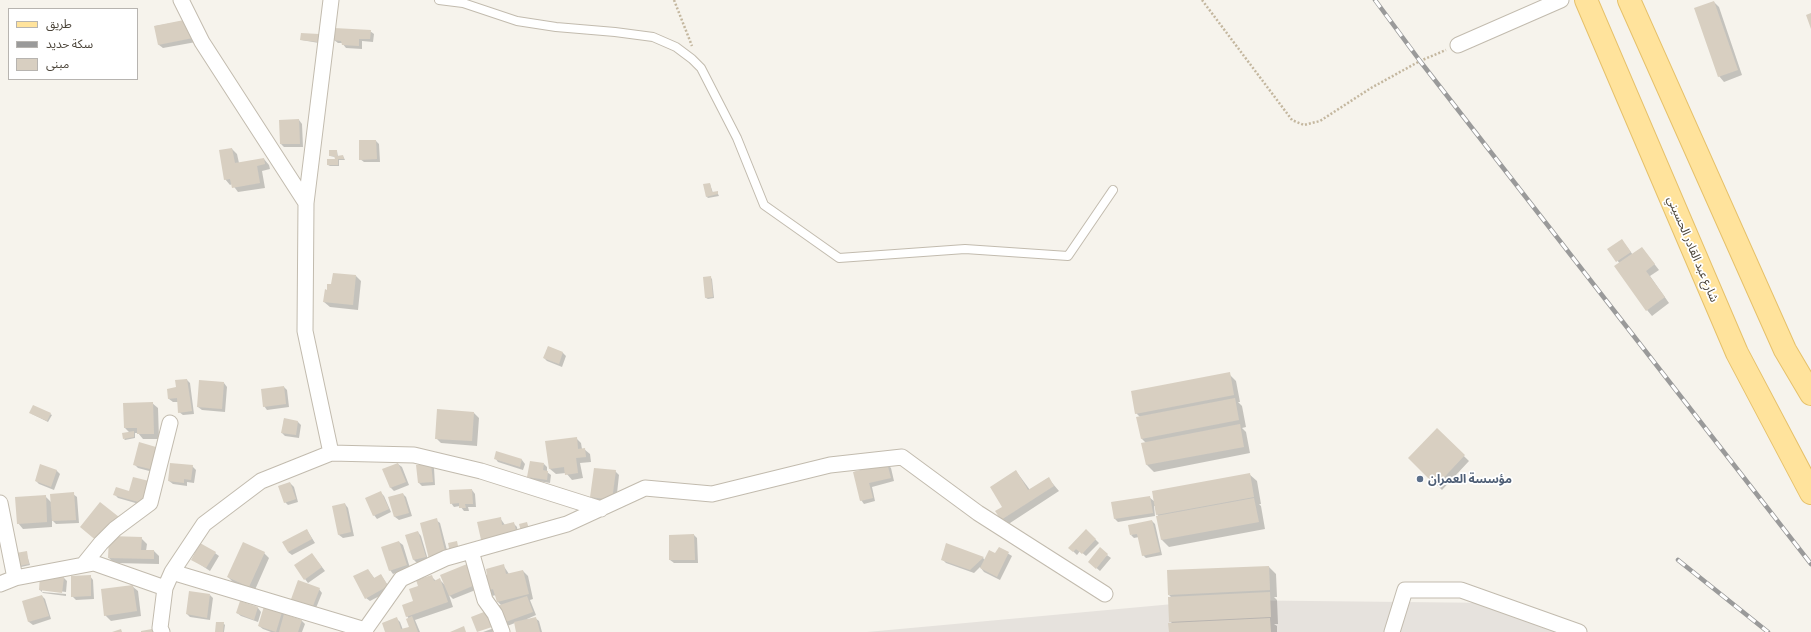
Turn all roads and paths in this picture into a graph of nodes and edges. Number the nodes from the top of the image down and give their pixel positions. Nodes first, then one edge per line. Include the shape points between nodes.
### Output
1 (181, 0) edge
2 (331, 0) edge
3 (439, 0) edge
4 (674, 0) edge
5 (1202, 0) edge
6 (1561, 0) edge
7 (1586, 0) edge
8 (1629, 0) edge
9 (1458, 45) joint
10 (701, 68) junction
11 (1113, 190) dead end
12 (306, 203) junction
13 (1811, 394) edge
14 (170, 423) dead end
15 (331, 453) junction
16 (1811, 492) edge
17 (0, 503) edge
18 (601, 509) junction
19 (471, 551) junction
20 (84, 564) junction
21 (172, 572) junction
22 (15, 578) junction
23 (0, 584) edge
24 (165, 588) junction
25 (1105, 594) dead end
26 (366, 631) edge
27 (162, 632) edge
28 (502, 632) edge
29 (1392, 632) edge
30 (1579, 632) edge

1 - 12 street via 202,42
2 - 12 street
3 - 10 lane via 463,3 525,22 556,28 654,37 676,46
4 - 10 path
5 - 9 path via 1292,120 1304,125 1320,121 1371,88 1420,61
6 - 9 street
7 - 16 main road, شارع عبد القادر الحسيني via 1737,353
8 - 13 main road via 1785,350
10 - 11 lane via 737,138 764,204 839,258 965,249 1068,256
12 - 15 street via 305,331
14 - 20 street via 150,503 115,529
15 - 18 street via 414,455 481,471
15 - 21 street via 261,481 204,524
17 - 22 street
18 - 19 street via 567,524
18 - 25 street via 645,488 712,494 830,465 902,457 978,513
19 - 26 street via 446,558 401,579
19 - 28 street via 485,600 495,614
20 - 22 street
20 - 24 street via 94,562
21 - 24 street
21 - 26 street
22 - 23 street
24 - 27 street via 160,628
29 - 30 street via 1405,590 1461,590

